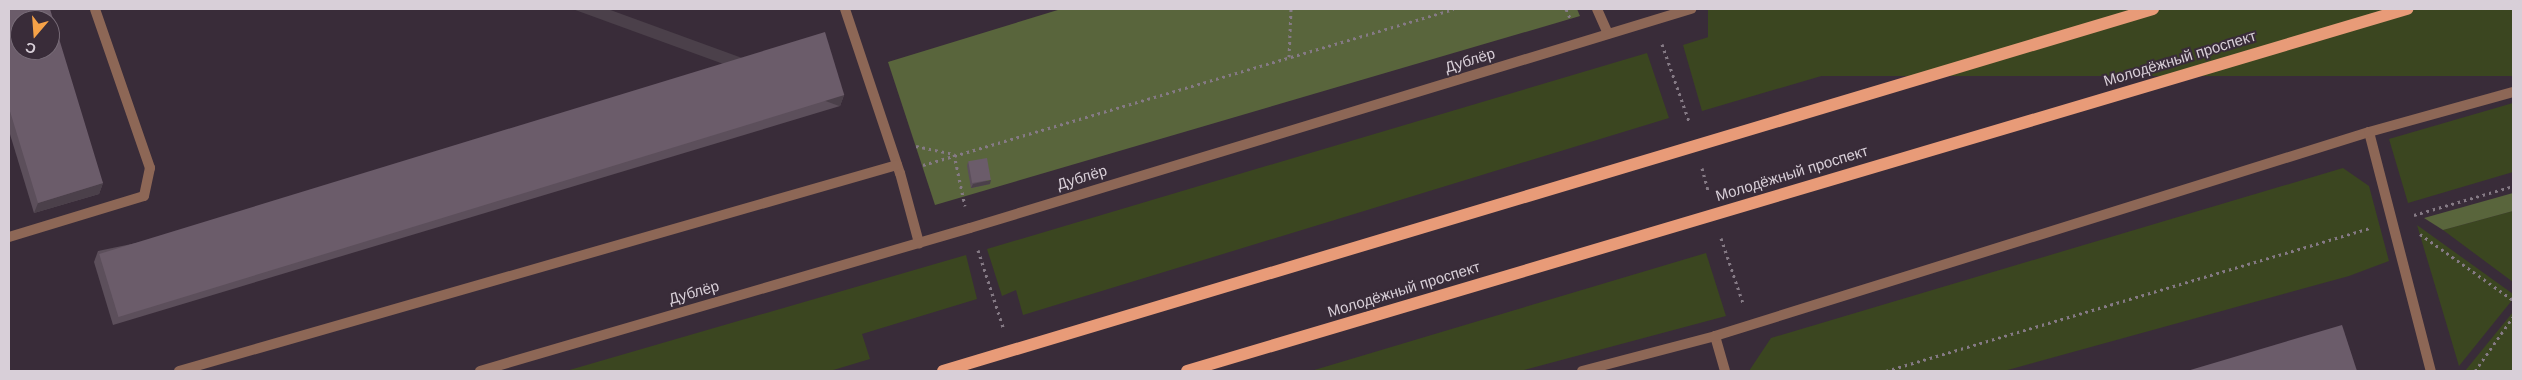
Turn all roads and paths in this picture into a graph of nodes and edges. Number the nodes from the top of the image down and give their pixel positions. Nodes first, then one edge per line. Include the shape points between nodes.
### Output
1 (95, 9) edge
2 (845, 9) edge
3 (1291, 9) edge
4 (1450, 9) edge
5 (1454, 9) edge
6 (1597, 9) edge
7 (1692, 9) edge
8 (2153, 9) edge
9 (2406, 9) edge
10 (1608, 34) junction
11 (1288, 57) junction
12 (2513, 92) edge
13 (2368, 132) junction
14 (908, 144) dead end
15 (954, 154) junction
16 (898, 169) junction
17 (2513, 186) edge
18 (2392, 222) junction
19 (970, 228) junction
20 (9, 237) edge
21 (919, 243) junction
22 (2513, 300) edge
23 (2513, 317) edge
24 (1715, 336) junction
25 (1009, 351) junction
26 (179, 371) edge
27 (480, 371) edge
28 (943, 371) edge
29 (1187, 371) edge
30 (1582, 371) edge
31 (1725, 371) edge
32 (1886, 371) edge
33 (2431, 371) edge
34 (2475, 371) edge

1 - 20 street via 150,168 144,196
2 - 16 street
3 - 11 path
4 - 5 path
4 - 11 path
6 - 10 street
7 - 10 street, Дублёр
8 - 25 main road
9 - 29 main road, Молодёжный проспект
10 - 19 street, Дублёр
11 - 15 path
12 - 13 street
13 - 18 street
13 - 24 street
14 - 15 path
15 - 16 path
15 - 19 path
16 - 21 street
16 - 26 street
17 - 18 path
18 - 22 path via 2422,234
18 - 32 path
18 - 33 street
19 - 21 street, Дублёр
19 - 25 path via 995,295
21 - 27 street, Дублёр
23 - 34 path
24 - 30 street
24 - 31 street
25 - 28 main road

